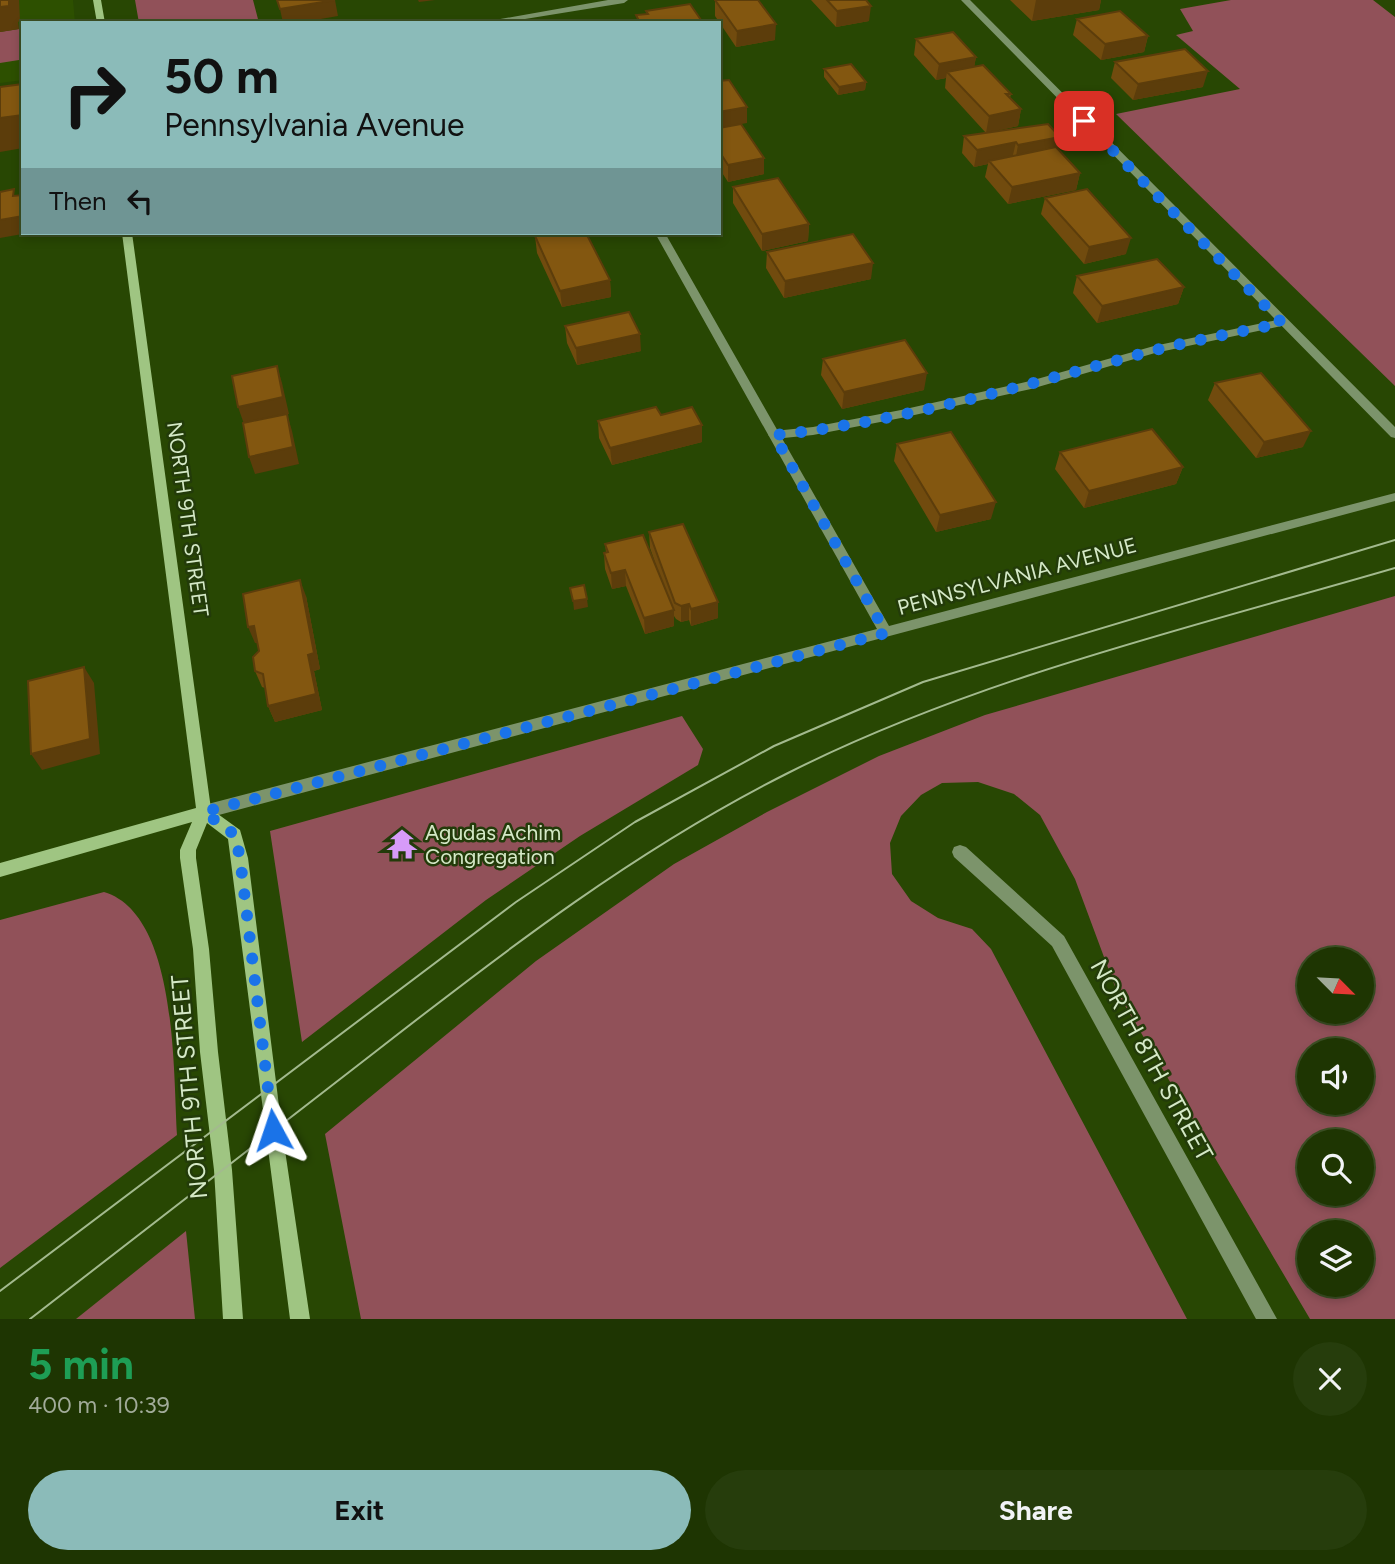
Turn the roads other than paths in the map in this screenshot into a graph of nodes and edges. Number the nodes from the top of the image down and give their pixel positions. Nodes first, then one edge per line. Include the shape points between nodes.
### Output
1 (97, 0) edge
2 (624, 0) edge
3 (965, 0) edge
4 (536, 10) junction
5 (101, 21) edge
6 (490, 21) edge
7 (542, 21) edge
8 (127, 235) edge
9 (661, 235) edge
10 (1282, 323) junction
11 (1395, 434) edge
12 (774, 435) junction
13 (1395, 496) edge
14 (886, 633) junction
15 (204, 812) junction
16 (960, 852) dead end
17 (0, 870) edge
18 (233, 1319) edge
19 (300, 1319) edge
20 (1267, 1319) edge

1 - 5 main road
2 - 4 street
3 - 10 street
4 - 6 street
4 - 7 street
8 - 15 main road, NORTH 9TH STREET
9 - 12 street
10 - 11 street
10 - 12 street via 888,417
12 - 14 street
13 - 14 street, PENNSYLVANIA AVENUE
14 - 15 street, PENNSYLVANIA AVENUE
15 - 17 main road, PENNSYLVANIA AVENUE
15 - 18 main road, NORTH 9TH STREET via 188,858 223,1170
15 - 19 main road via 235,835 240,858
16 - 20 street, NORTH 8TH STREET via 1058,940

